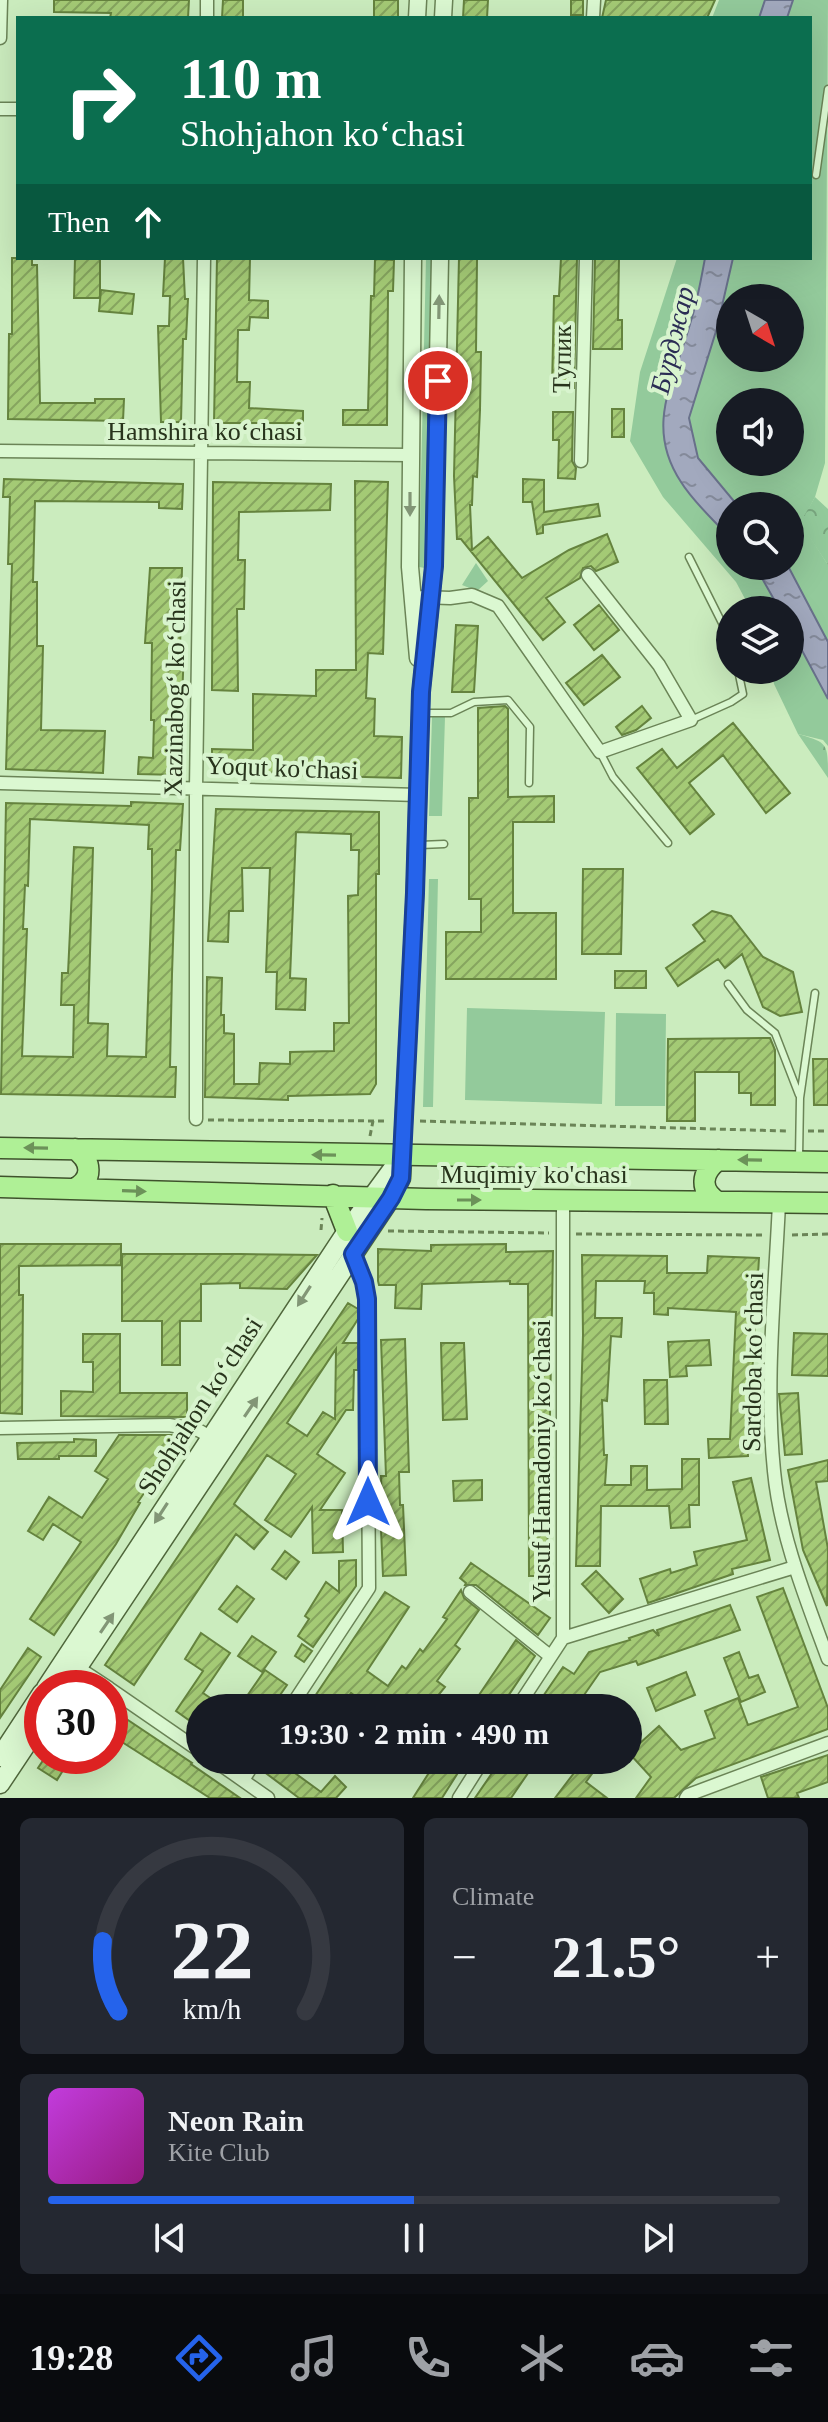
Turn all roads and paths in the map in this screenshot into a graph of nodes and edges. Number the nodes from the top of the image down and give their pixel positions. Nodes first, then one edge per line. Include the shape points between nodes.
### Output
1 (1, 0) edge
2 (0, 38) edge
3 (828, 89) edge
4 (816, 175) dead end
5 (204, 260) edge
6 (413, 260) edge
7 (440, 260) edge
8 (586, 260) edge
9 (0, 451) edge
10 (201, 454) junction
11 (410, 455) junction
12 (581, 461) dead end
13 (689, 557) dead end
14 (588, 575) dead end
15 (411, 595) junction
16 (431, 598) junction
17 (716, 611) edge
18 (741, 684) edge
19 (421, 692) junction
20 (420, 713) junction
21 (691, 720) junction
22 (600, 752) junction
23 (0, 783) edge
24 (529, 783) dead end
25 (196, 788) junction
26 (418, 795) junction
27 (668, 843) dead end
28 (444, 844) dead end
29 (417, 845) junction
30 (728, 984) dead end
31 (815, 993) dead end
32 (800, 1098) junction
33 (196, 1119) joint
34 (373, 1121) junction
35 (404, 1121) junction
36 (801, 1131) junction
37 (828, 1131) edge
38 (370, 1136) dead end
39 (0, 1148) edge
40 (75, 1149) junction
41 (402, 1156) junction
42 (718, 1160) junction
43 (799, 1161) junction
44 (828, 1162) edge
45 (0, 1187) edge
46 (74, 1189) junction
47 (391, 1198) junction
48 (563, 1200) junction
49 (718, 1202) junction
50 (779, 1203) junction
51 (828, 1203) edge
52 (327, 1204) junction
53 (321, 1230) dead end
54 (347, 1231) junction
55 (828, 1234) edge
56 (778, 1235) junction
57 (353, 1254) junction
58 (0, 1428) edge
59 (218, 1441) junction
60 (795, 1567) junction
61 (470, 1592) dead end
62 (563, 1638) junction
63 (550, 1656) junction
64 (828, 1659) edge
65 (71, 1663) junction
66 (64, 1670) edge
67 (69, 1670) edge
68 (82, 1670) edge
69 (299, 1694) edge
70 (526, 1694) edge
71 (128, 1701) edge
72 (24, 1720) edge
73 (186, 1741) edge
74 (828, 1743) edge
75 (24, 1748) edge
76 (0, 1757) edge
77 (234, 1774) edge
78 (247, 1774) edge
79 (474, 1774) edge
80 (243, 1780) junction
81 (0, 1784) edge
82 (268, 1798) edge
83 (459, 1798) edge
84 (686, 1798) edge

1 - 2 street
3 - 4 lane
5 - 10 street, Xazinabog‘ ko‘chasi
6 - 11 street
16 -> 7 street
8 - 12 street, Тупик
9 - 10 street, Hamshira ko‘chasi
10 - 11 street, Hamshira ko‘chasi
10 - 25 street, Xazinabog‘ ko‘chasi
11 -> 15 street
13 - 17 lane
14 - 21 street via 659,665
15 - 16 street
15 - 19 street
16 - 19 street
16 - 22 street via 472,595 498,606
18 - 21 lane via 743,694
19 - 20 street
20 - 24 lane via 451,713 474,702 508,700 530,727
20 - 26 street
21 - 22 street
22 - 27 lane via 613,777
23 - 25 street, Yoqut ko'chasi
25 - 26 street, Yoqut ko'chasi
25 - 33 street, Xazinabog‘ ko‘chasi
26 - 29 street
28 - 29 lane
29 - 35 street
30 - 32 lane via 747,1010 775,1033
31 - 32 lane
32 - 36 lane
33 - 34 path
34 - 35 path
34 - 38 path
35 - 36 path
35 - 41 street
36 - 37 path
36 - 43 lane
40 -> 39 main road, Muqimiy ko'chasi
41 -> 40 main road, Muqimiy ko'chasi
40 - 46 main road via 89,1170
41 - 42 main road, Muqimiy ko'chasi
41 - 47 main road, Shohjahon koʻchasi
41 - 47 main road via 401,1178
43 -> 42 main road, Muqimiy ko'chasi
42 - 49 main road via 704,1181 707,1193
43 - 44 main road, Muqimiy ko'chasi
45 - 46 main road, Muqimiy ko'chasi
46 -> 52 main road, Muqimiy ko'chasi
47 -> 48 main road, Muqimiy ko'chasi
47 - 52 main road, Muqimiy ko'chasi
47 - 54 main road, Shohjahon koʻchasi
47 - 57 main road, Shohjahon koʻchasi
48 - 49 main road, Muqimiy ko'chasi
48 - 62 street, Yusuf Hamadoniy koʻchasi
49 - 50 main road, Muqimiy ko'chasi
50 - 51 main road, Muqimiy ko'chasi
50 - 56 street, Sardoba koʻchasi
52 - 53 path
52 - 54 main road
54 -> 59 main road, Shohjahon koʻchasi
55 - 56 path
56 - 60 street, Sardoba koʻchasi via 770,1423 774,1475
59 -> 57 main road, Shohjahon koʻchasi
57 - 69 street via 367,1299 369,1588
58 - 59 street via 169,1425 198,1430
59 - 65 main road, Shohjahon koʻchasi
60 - 62 street
60 - 64 street, Sardoba koʻchasi
61 - 63 street
62 - 63 street, Yusuf Hamadoniy koʻchasi
63 - 70 street, Yusuf Hamadoniy koʻchasi
65 - 66 main road, Shohjahon koʻchasi
65 - 67 main road, Shohjahon koʻchasi
65 - 68 street
71 - 73 street
72 - 76 main road
74 - 84 street
75 - 81 main road
77 - 80 street
78 - 80 street
79 - 83 street
80 - 82 street

